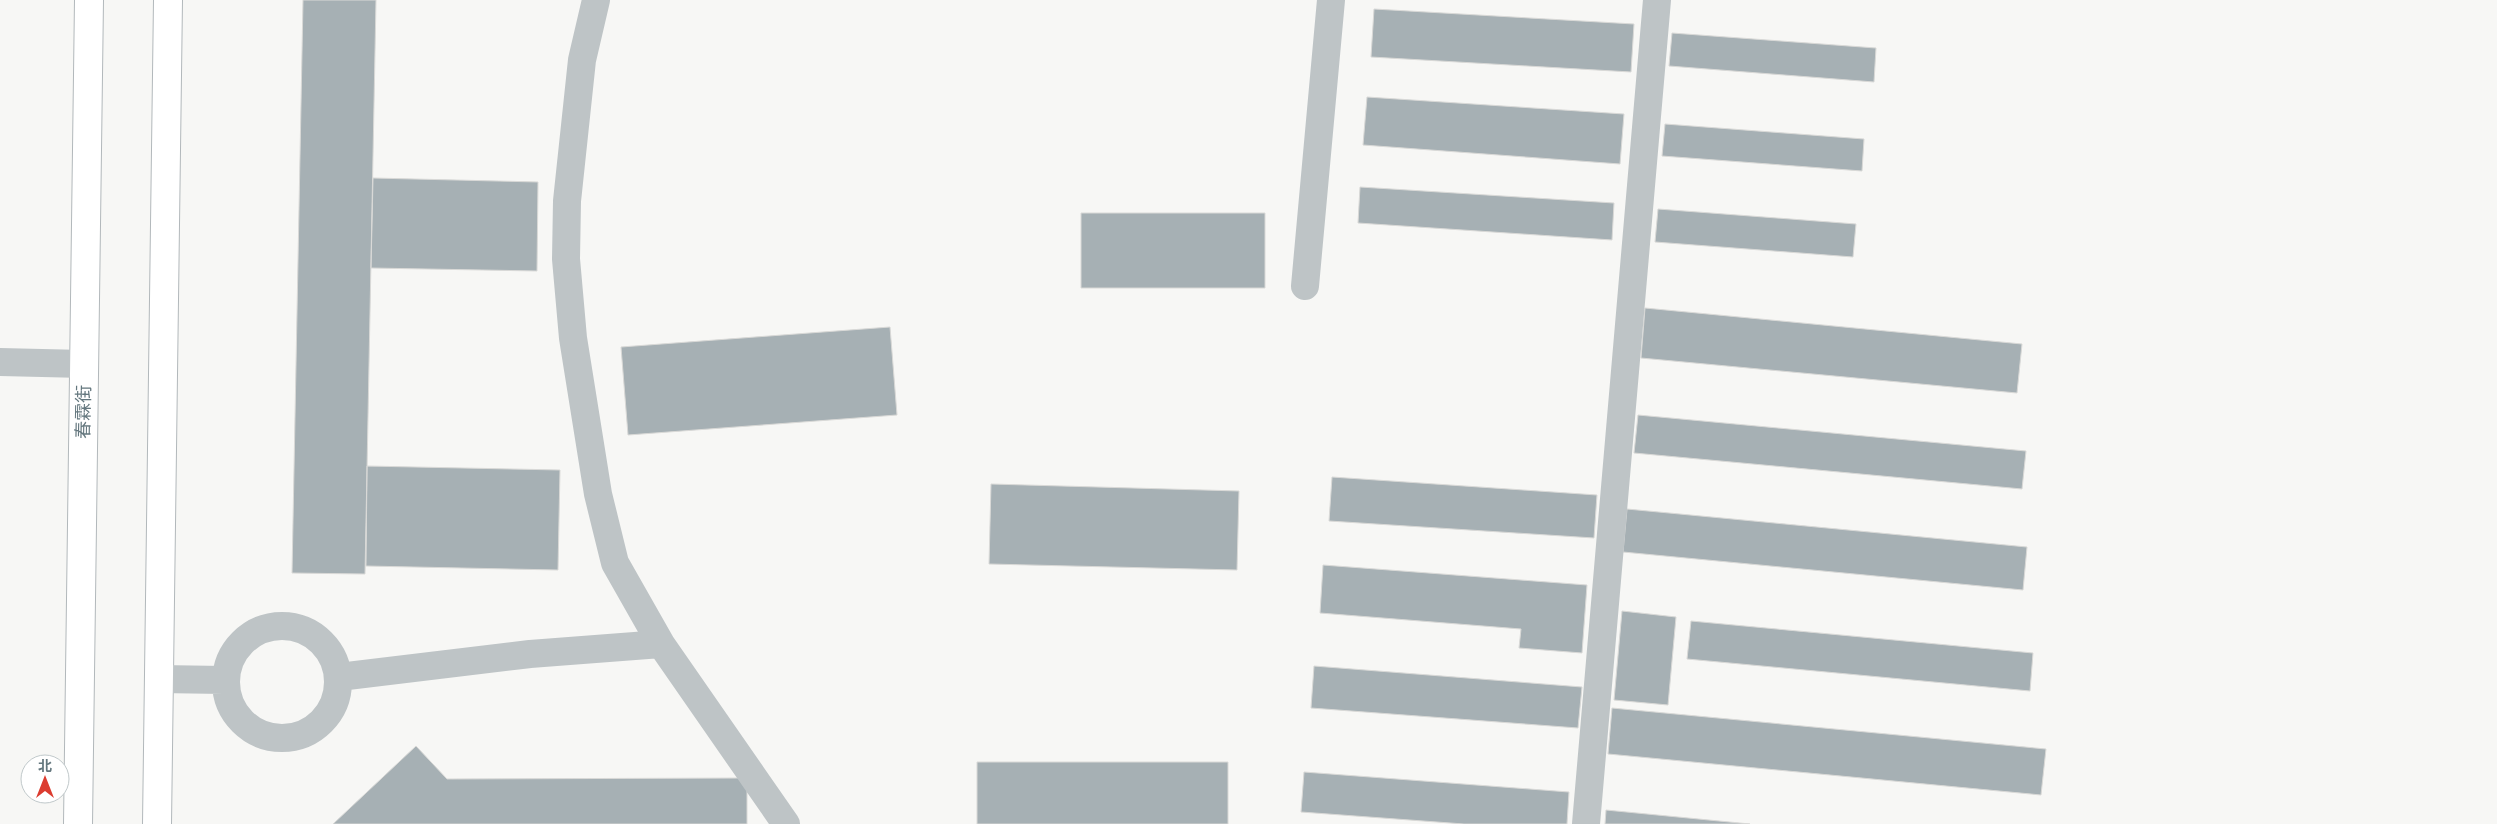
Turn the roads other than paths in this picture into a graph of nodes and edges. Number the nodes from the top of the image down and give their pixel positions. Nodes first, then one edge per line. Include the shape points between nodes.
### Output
1 (89, 0) edge
2 (168, 0) edge
3 (596, 0) edge
4 (1331, 0) edge
5 (1657, 0) edge
6 (1305, 286) dead end
7 (0, 362) edge
8 (84, 364) junction
9 (661, 644) junction
10 (339, 677) junction
11 (159, 679) junction
12 (224, 680) junction
13 (78, 824) edge
14 (157, 824) edge
15 (786, 824) edge
16 (1586, 824) edge

1 - 8 main road, 春霖街
2 - 11 main road
3 - 9 street via 582,60 567,201 566,259 574,338 598,494 616,563
4 - 6 street
5 - 16 street
7 - 8 street
8 - 13 main road, 春霖街
9 - 10 street via 530,654
9 - 15 street
10 - 12 street via 328,650 318,638 303,629 285,625 251,634 238,646
10 - 12 street via 333,706 322,722 306,733 287,738 268,737 250,729 236,716
11 - 12 street
11 - 14 main road

